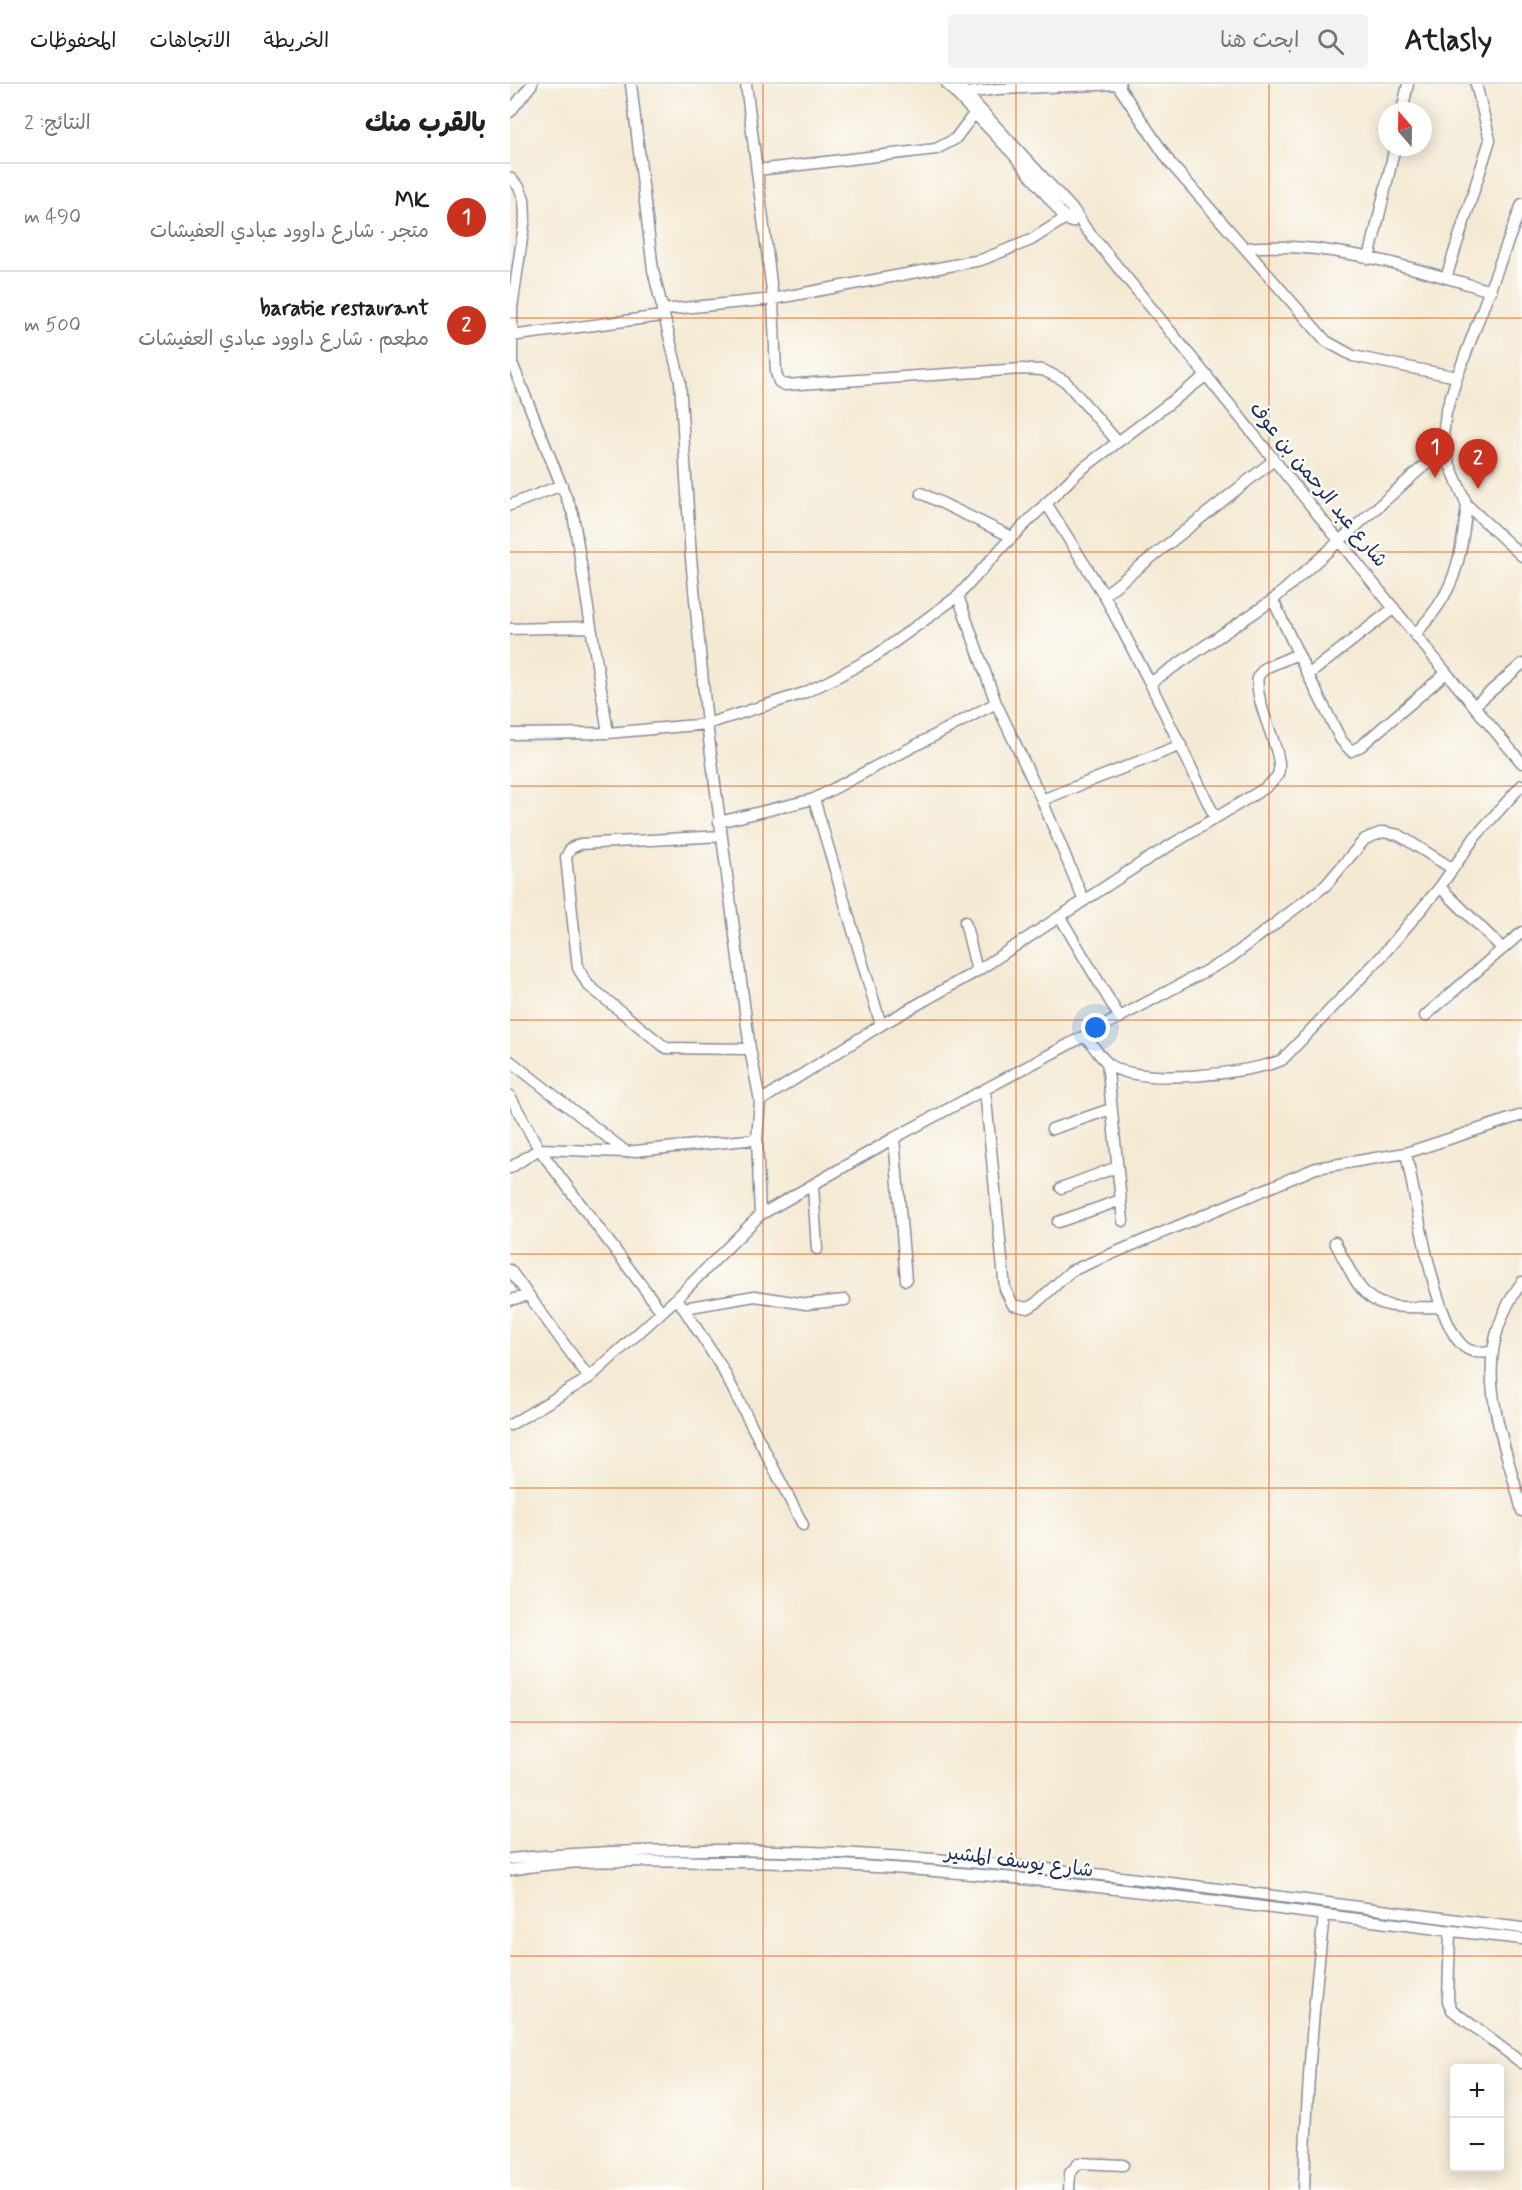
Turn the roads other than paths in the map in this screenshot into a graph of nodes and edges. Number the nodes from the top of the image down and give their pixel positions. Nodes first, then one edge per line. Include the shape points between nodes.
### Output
1 (532, 84) edge
2 (631, 84) edge
3 (746, 84) edge
4 (947, 84) edge
5 (1118, 84) edge
6 (1408, 84) edge
7 (1476, 84) edge
8 (959, 90) edge
9 (1404, 102) edge
10 (510, 112) edge
11 (974, 114) junction
12 (1393, 156) edge
13 (757, 170) junction
14 (510, 178) edge
15 (1522, 204) edge
16 (1071, 215) junction
17 (1246, 248) junction
18 (1369, 259) junction
19 (1446, 278) junction
20 (1491, 291) junction
21 (773, 299) junction
22 (662, 313) junction
23 (511, 336) edge
24 (1207, 375) junction
25 (1457, 377) junction
26 (1117, 441) junction
27 (1444, 448) junction
28 (1274, 460) junction
29 (562, 485) junction
30 (921, 493) dead end
31 (1046, 503) junction
32 (510, 505) edge
33 (1467, 505) junction
34 (1012, 537) junction
35 (1339, 542) junction
36 (1522, 556) edge
37 (1104, 595) junction
38 (958, 596) junction
39 (1273, 600) junction
40 (1394, 608) junction
41 (590, 627) junction
42 (510, 629) edge
43 (1415, 634) junction
44 (1298, 654) junction
45 (1522, 664) edge
46 (1446, 673) junction
47 (1308, 675) junction
48 (1150, 683) junction
49 (996, 703) junction
50 (1474, 706) junction
51 (707, 724) junction
52 (608, 733) junction
53 (510, 734) edge
54 (1181, 745) junction
55 (1522, 763) edge
56 (1522, 785) edge
57 (814, 799) junction
58 (1042, 800) junction
59 (1215, 817) junction
60 (719, 822) junction
61 (721, 836) junction
62 (1453, 869) junction
63 (1440, 888) junction
64 (1084, 902) junction
65 (1060, 917) junction
66 (965, 922) dead end
67 (1522, 933) edge
68 (1503, 949) junction
69 (977, 971) junction
70 (1425, 1016) dead end
71 (1120, 1018) junction
72 (881, 1025) junction
73 (1085, 1036) junction
74 (750, 1049) junction
75 (510, 1061) edge
76 (1107, 1062) junction
77 (985, 1090) junction
78 (510, 1096) edge
79 (760, 1101) junction
80 (1112, 1109) junction
81 (1522, 1115) edge
82 (1052, 1129) dead end
83 (894, 1138) junction
84 (757, 1139) junction
85 (539, 1149) junction
86 (625, 1152) junction
87 (1406, 1153) junction
88 (1117, 1167) junction
89 (510, 1168) edge
90 (813, 1186) junction
91 (1061, 1188) dead end
92 (1121, 1200) junction
93 (760, 1215) junction
94 (1123, 1221) dead end
95 (1058, 1222) dead end
96 (1335, 1242) dead end
97 (817, 1249) dead end
98 (510, 1270) edge
99 (906, 1280) dead end
100 (1522, 1282) edge
101 (529, 1295) junction
102 (677, 1298) junction
103 (510, 1300) edge
104 (845, 1300) dead end
105 (1440, 1307) junction
106 (684, 1308) junction
107 (661, 1311) junction
108 (1492, 1352) junction
109 (589, 1378) junction
110 (510, 1425) edge
111 (1517, 1468) edge
112 (1522, 1511) edge
113 (803, 1525) dead end
114 (510, 1859) edge
115 (510, 1870) edge
116 (1324, 1916) junction
117 (1522, 1928) edge
118 (1450, 1931) junction
119 (1522, 1939) edge
120 (1522, 2063) edge
121 (1123, 2165) dead end
122 (1069, 2190) edge
123 (1304, 2190) edge

1 - 10 street
2 - 22 street via 653,270
3 - 13 street
4 - 8 street, شارع عبد الرحمن بن عوف
5 - 8 street
5 - 17 street via 1171,164
6 - 9 street
7 - 19 street via 1490,141
8 - 11 street, شارع عبد الرحمن بن عوف
8 - 16 street, شارع عبد الرحمن بن عوف
11 - 13 street via 955,139 936,149
11 - 16 street, شارع عبد الرحمن بن عوف
12 - 18 street
13 - 21 street
14 - 23 street via 524,199 525,218
15 - 20 street
16 - 21 street via 1031,240 981,260
16 - 24 street, شارع عبد الرحمن بن عوف
17 - 18 street via 1296,246
17 - 25 street via 1335,348 1353,356
18 - 19 street
19 - 20 street
20 - 25 street
21 - 22 street
21 - 26 street via 776,373 784,385 1042,370 1065,381
22 - 23 street
22 - 51 street via 680,381
23 - 29 street via 512,363
24 - 26 street
24 - 28 street, شارع عبد الرحمن بن عوف
25 - 27 street via 1446,412
26 - 31 street
27 - 33 street
27 - 35 street
28 - 35 street, شارع عبد الرحمن بن عوف
28 - 37 street
29 - 32 street
29 - 41 street via 573,514
30 - 34 street
31 - 34 street
31 - 37 street
33 - 36 street
33 - 43 street via 1462,541 1446,598
34 - 38 street
35 - 39 street
35 - 40 street, شارع عبد الرحمن بن عوف
37 - 48 street
38 - 49 street
38 - 51 street via 874,656 823,684
39 - 44 street
39 - 48 street
40 - 43 street, شارع عبد الرحمن بن عوف
40 - 47 street
41 - 42 street
41 - 52 street
43 - 46 street, شارع عبد الرحمن بن عوف
44 - 47 street
44 - 59 street via 1265,668 1257,681 1280,764 1278,775 1265,788
45 - 50 street
46 - 47 street via 1351,751 1341,740
46 - 50 street, شارع عبد الرحمن بن عوف
48 - 54 street
49 - 57 street
49 - 58 street
50 - 55 street, شارع عبد الرحمن بن عوف
51 - 52 street
51 - 60 street
52 - 53 street
54 - 58 street
54 - 59 street
56 - 62 street via 1490,818
57 - 60 street
57 - 72 street
58 - 64 street
59 - 64 street
60 - 61 street
61 - 74 street
61 - 74 street via 580,844 571,848 566,857 578,968 588,985 666,1048
62 - 63 street
62 - 71 street via 1399,835 1375,834 1365,839 1326,885 1257,939 1201,975
63 - 68 street
63 - 76 street via 1382,957 1282,1060 1262,1068 1201,1075 1140,1074 1114,1068
64 - 65 street
65 - 69 street
65 - 71 street
66 - 69 street
67 - 68 street
68 - 70 street
69 - 72 street
71 - 73 street
72 - 79 street
73 - 76 street
73 - 77 street
74 - 79 street
75 - 86 street
76 - 80 street
77 - 83 street
77 - 87 street via 1005,1289 1008,1300 1019,1308 1036,1304 1071,1271 1316,1168
78 - 85 street
79 - 84 street
80 - 82 street
80 - 88 street
81 - 87 street
83 - 90 street
83 - 99 street
84 - 86 street
84 - 93 street
85 - 86 street
85 - 89 street
85 - 107 street
87 - 105 street
88 - 91 street
88 - 92 street
90 - 93 street
90 - 97 street
92 - 94 street
92 - 95 street
93 - 102 street
96 - 105 street via 1360,1291 1376,1302 1395,1308
98 - 101 street
100 - 108 street via 1503,1314
101 - 103 street
101 - 109 street
102 - 106 street
102 - 107 street
104 - 106 street via 806,1304 754,1296
105 - 108 street via 1460,1344 1477,1352
106 - 113 street via 722,1368
107 - 109 street
108 - 111 street via 1492,1396
109 - 110 street
111 - 112 street
114 - 117 street, شارع يوسف المشير via 612,1852 904,1856
115 - 116 street, شارع يوسف المشير via 611,1862 899,1867
116 - 118 street, شارع يوسف المشير
116 - 123 street via 1306,2102
118 - 119 street, شارع يوسف المشير
118 - 120 street via 1448,2001 1452,2010
121 - 122 street via 1079,2163 1070,2174

